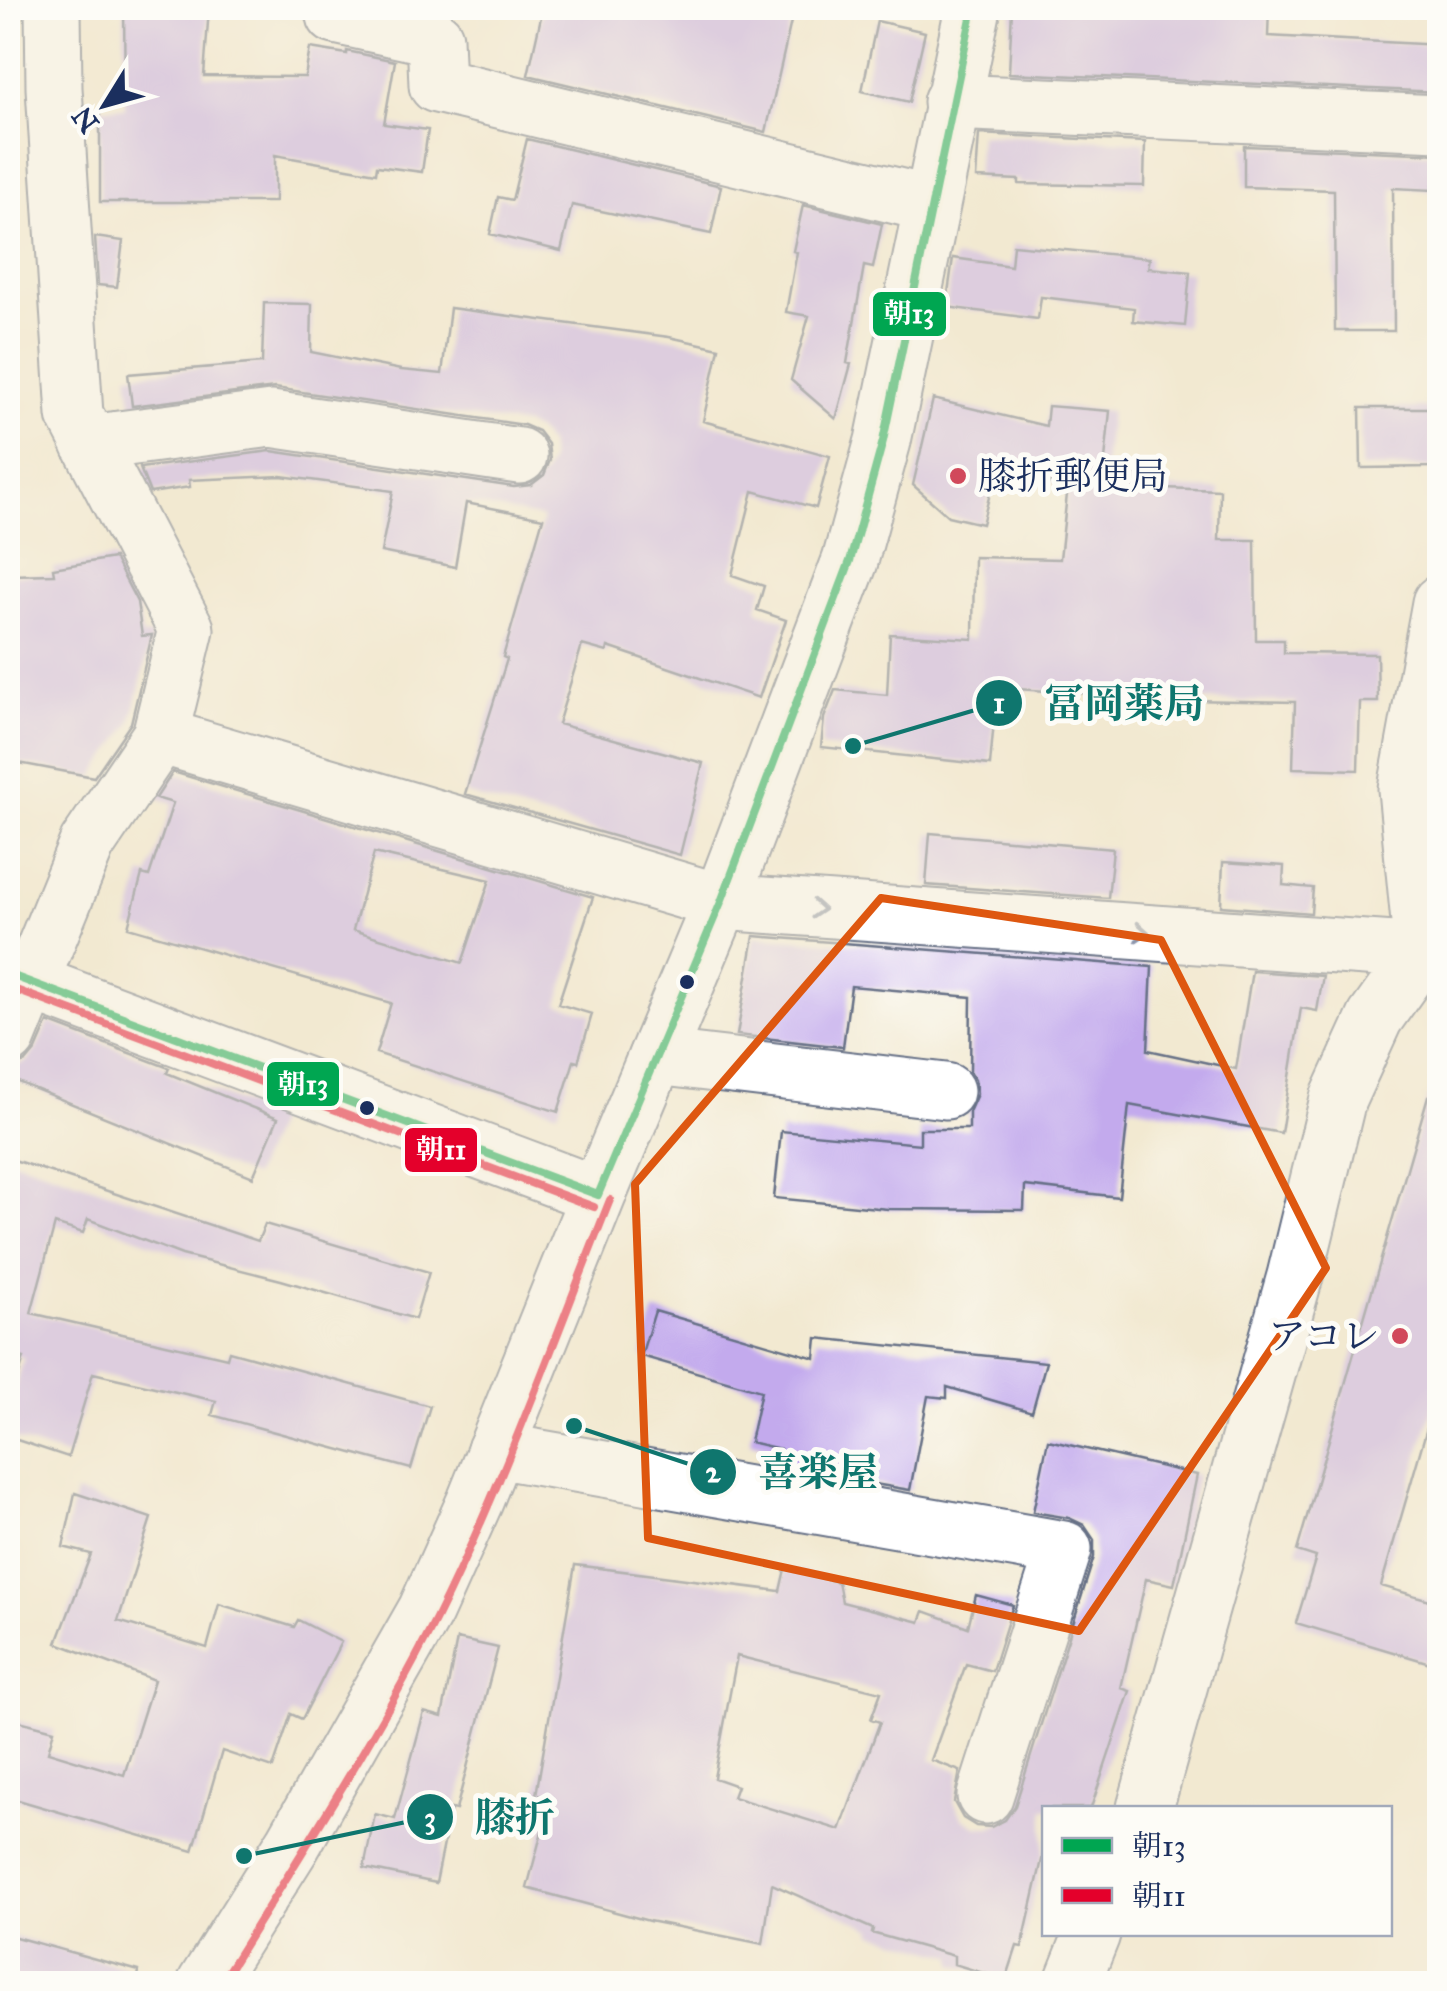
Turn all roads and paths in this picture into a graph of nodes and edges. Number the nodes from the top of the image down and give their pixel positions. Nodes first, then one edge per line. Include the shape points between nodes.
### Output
1 (54, 8) edge
2 (973, 8) edge
3 (334, 22) edge
4 (31, 87) edge
5 (951, 102) junction
6 (1440, 123) edge
7 (930, 204) junction
8 (89, 442) junction
9 (520, 456) dead end
10 (1440, 603) edge
11 (160, 736) junction
12 (721, 902) junction
13 (1431, 943) edge
14 (18, 978) edge
15 (8, 1036) edge
16 (656, 1057) junction
17 (946, 1091) dead end
18 (598, 1195) junction
19 (495, 1450) junction
20 (986, 1796) dead end
21 (1146, 1806) edge
22 (1091, 1936) edge
23 (205, 1984) edge
24 (1072, 1984) edge

1 - 4 street
2 - 5 street
3 - 7 street via 435,38 438,85
4 - 8 street via 75,416
5 - 6 street
5 - 7 street
7 - 12 street via 850,561
8 - 9 street via 271,419
8 - 11 street via 186,629
10 - 13 street via 1406,789
11 - 12 street
11 - 14 street via 87,844
12 -> 13 street
12 - 16 street
13 - 21 street via 1375,1018 1338,1099
14 - 15 street
14 - 18 street
16 - 17 street
16 - 18 street
18 - 19 street
19 - 20 street via 1064,1549
19 - 23 street via 416,1628
22 - 24 street

